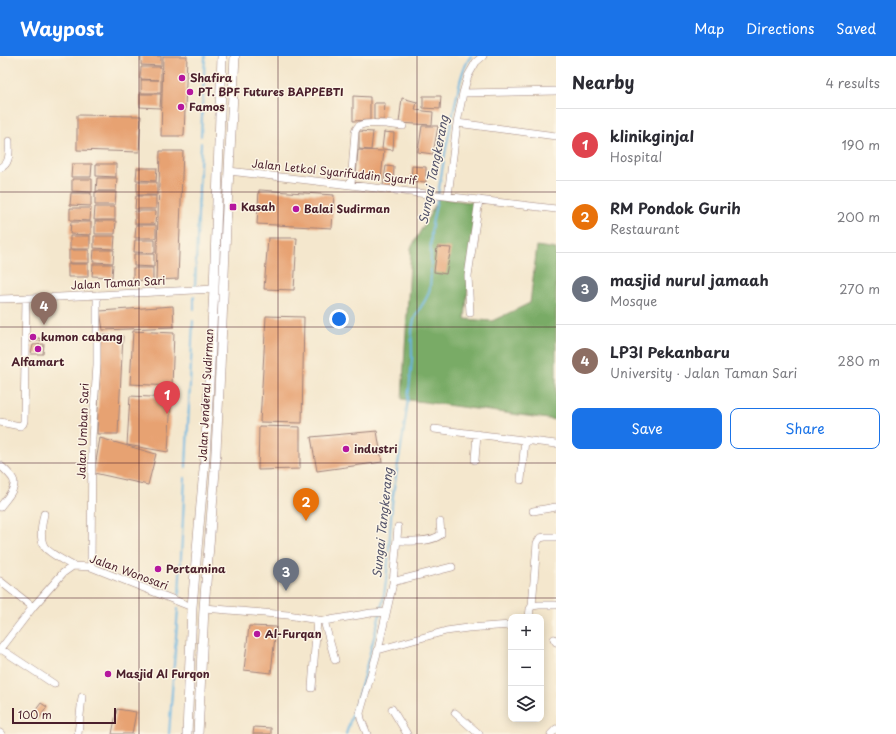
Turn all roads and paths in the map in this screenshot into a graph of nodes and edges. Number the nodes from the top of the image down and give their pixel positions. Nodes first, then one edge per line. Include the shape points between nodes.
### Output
1 (222, 56) edge
2 (235, 56) edge
3 (483, 56) edge
4 (556, 91) edge
5 (463, 92) junction
6 (457, 123) junction
7 (404, 126) dead end
8 (556, 136) edge
9 (9, 141) dead end
10 (0, 168) edge
11 (229, 171) junction
12 (351, 185) junction
13 (447, 196) junction
14 (479, 200) junction
15 (556, 209) edge
16 (214, 289) junction
17 (97, 295) junction
18 (26, 298) junction
19 (0, 299) edge
20 (470, 313) dead end
21 (0, 422) edge
22 (434, 429) dead end
23 (477, 434) junction
24 (525, 440) junction
25 (556, 444) edge
26 (475, 460) dead end
27 (0, 465) edge
28 (521, 480) dead end
29 (0, 506) edge
30 (556, 507) edge
31 (533, 511) dead end
32 (44, 514) dead end
33 (440, 522) dead end
34 (398, 528) dead end
35 (556, 537) edge
36 (397, 541) junction
37 (73, 566) junction
38 (91, 567) junction
39 (452, 567) dead end
40 (0, 581) edge
41 (393, 583) junction
42 (532, 606) junction
43 (556, 606) edge
44 (33, 607) junction
45 (192, 607) junction
46 (204, 608) junction
47 (386, 612) junction
48 (529, 614) edge
49 (321, 620) junction
50 (508, 624) edge
51 (1, 649) edge
52 (378, 650) junction
53 (335, 660) dead end
54 (54, 684) dead end
55 (312, 688) dead end
56 (82, 698) dead end
57 (392, 709) dead end
58 (454, 712) dead end
59 (556, 729) edge
60 (78, 734) edge
61 (187, 734) edge
62 (198, 734) edge
63 (368, 734) edge
64 (407, 734) edge
65 (479, 734) edge
66 (551, 734) edge

1 - 16 main road, Jalan Jenderal Sudirman
2 - 11 main road, Jalan Jenderal Sudirman
3 - 5 street via 468,76
4 - 5 street
5 - 6 street
6 - 8 street
6 - 13 street
7 - 12 street via 364,124 358,127 355,132
9 - 10 street via 7,163
11 - 12 street, Jalan Letkol Syarifuddin Syarif
11 - 46 main road, Jalan Jenderal Sudirman via 215,471
12 - 13 street, Jalan Letkol Syarifuddin Syarif
13 - 14 street, Jalan Letkol Syarifuddin Syarif
14 - 15 street, Jalan Letkol Syarifuddin Syarif
14 - 20 street via 468,276
16 - 17 street, Jalan Taman Sari
16 - 45 main road, Jalan Jenderal Sudirman via 205,458
17 - 18 street, Jalan Taman Sari
17 - 38 street, Jalan Umban Sari
18 - 19 street, Jalan Taman Sari
18 - 21 street via 24,421 20,426
22 - 23 street
23 - 24 street
23 - 26 street
24 - 25 street
24 - 28 street
27 - 29 street via 14,484
30 - 31 street
32 - 37 street via 44,546
33 - 36 street via 438,538 426,541
34 - 36 street
35 - 42 street via 540,538 537,543
36 - 41 street
37 - 38 street, Jalan Wonosari
37 - 44 street, Jalan Wonosari via 63,573
38 - 45 street, Jalan Wonosari
39 - 41 street
40 - 44 street
41 - 47 street
42 - 43 street
42 - 48 street
44 - 51 street, Jalan Wonosari
45 - 61 main road, Jalan Jenderal Sudirman
46 - 49 street
46 - 62 main road, Jalan Jenderal Sudirman
47 - 49 street
47 - 52 street
49 - 53 street
49 - 55 street
50 - 52 street via 446,631
51 - 54 street
52 - 63 street via 360,712
56 - 60 street
57 - 64 street
58 - 65 street
59 - 66 street

